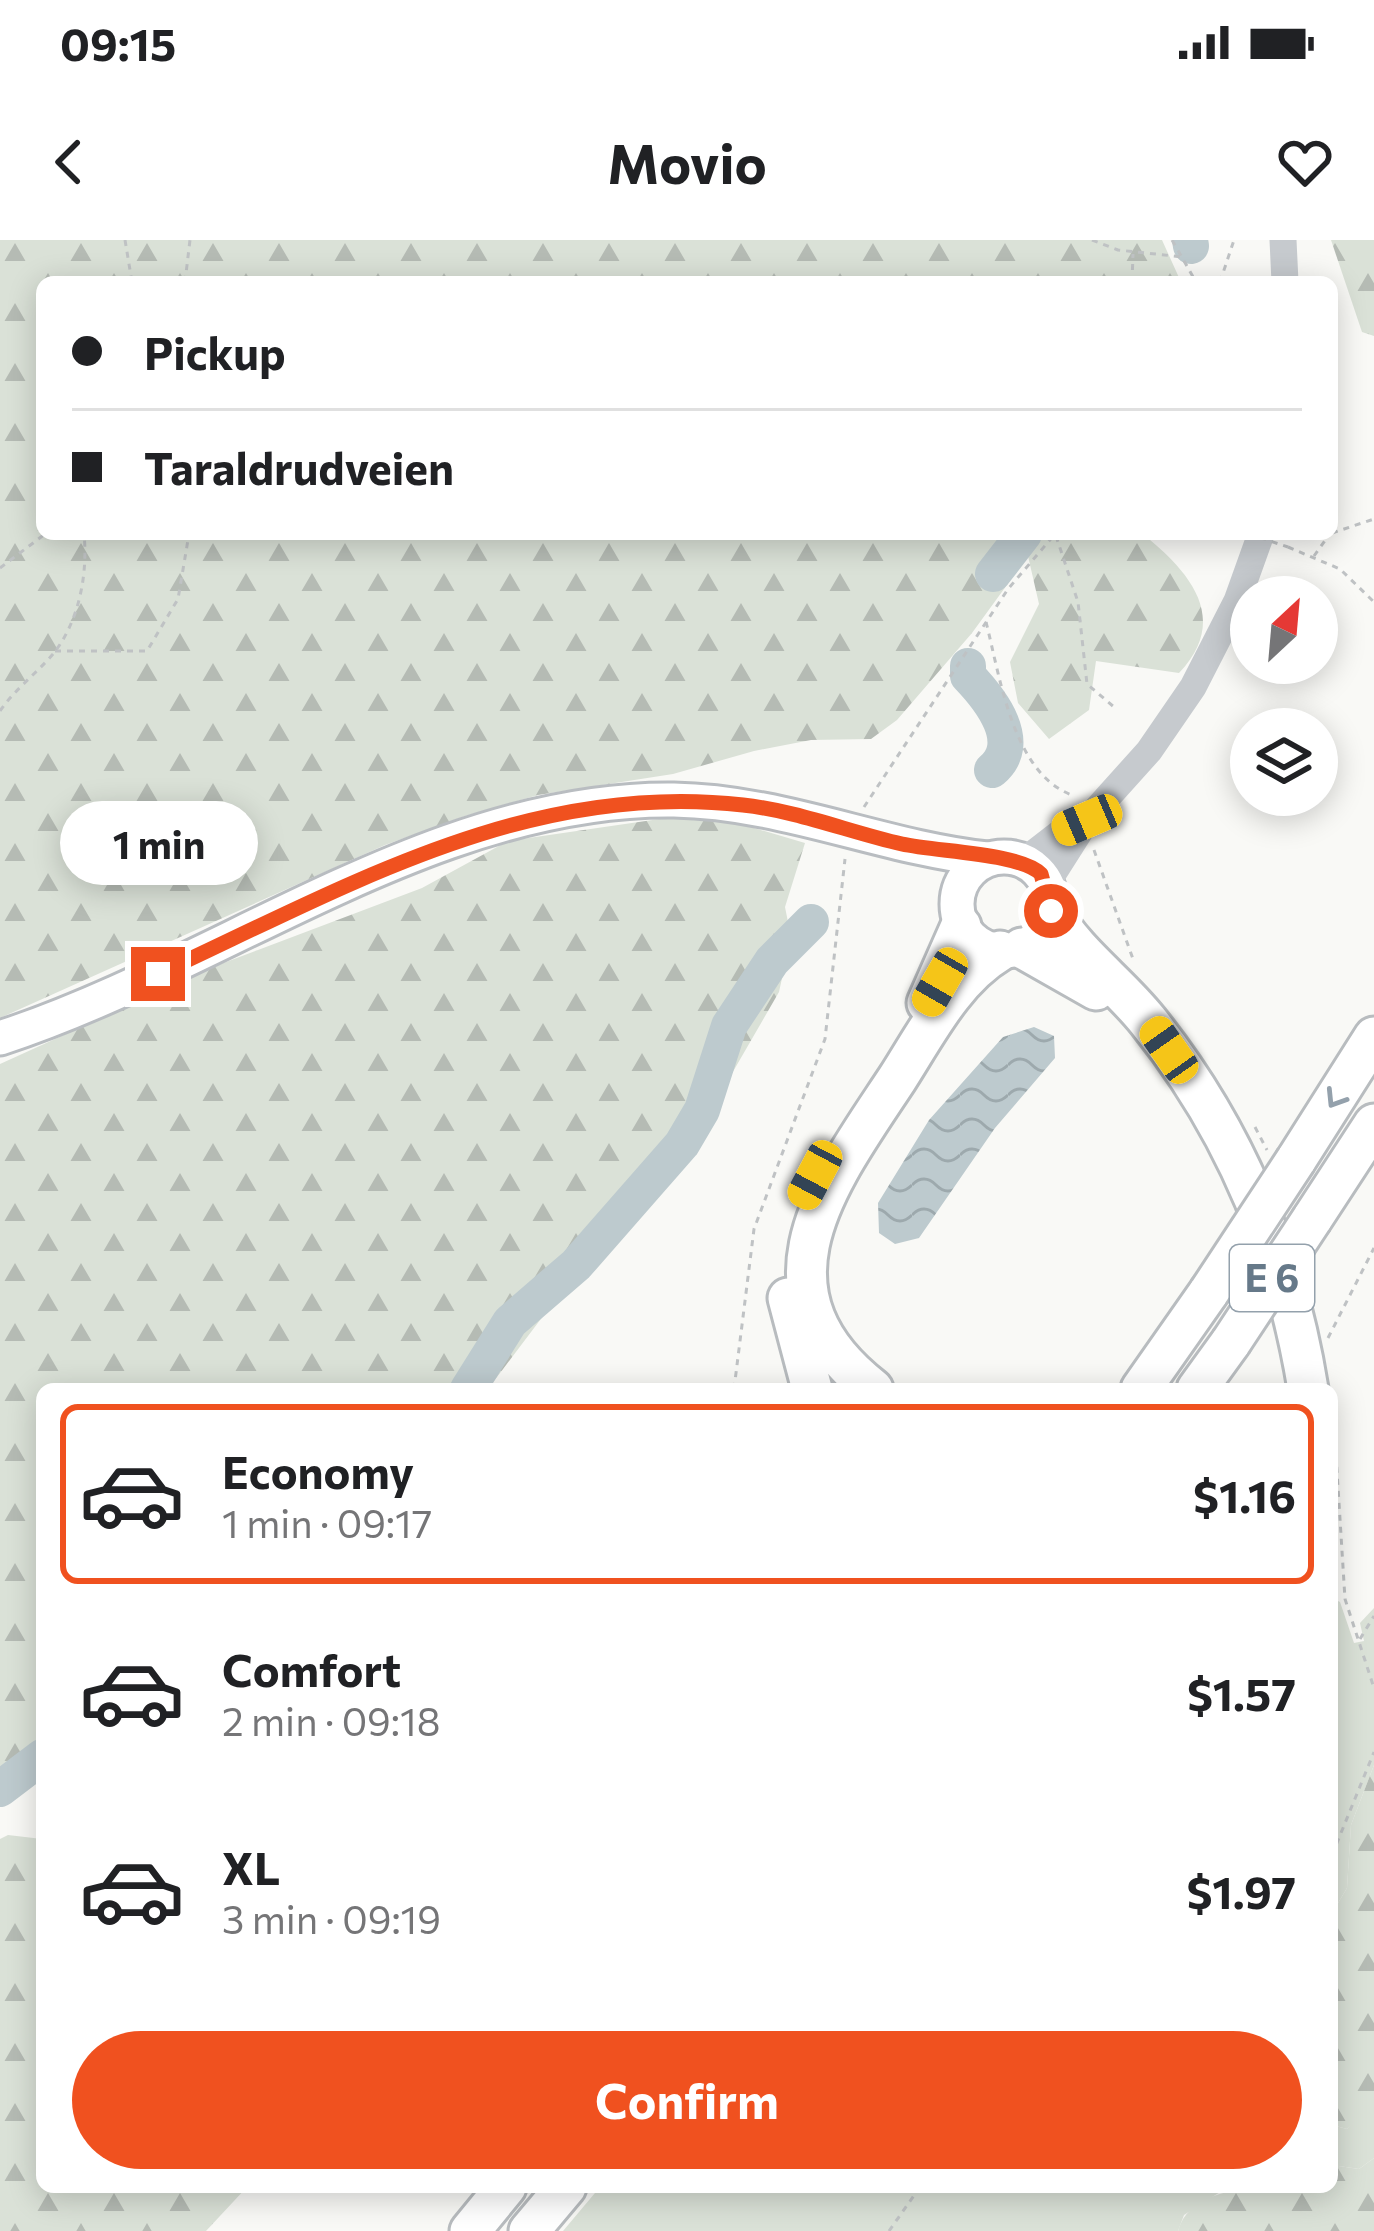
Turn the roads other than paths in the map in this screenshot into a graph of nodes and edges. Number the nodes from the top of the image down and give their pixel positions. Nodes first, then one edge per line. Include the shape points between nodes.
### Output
1 (1283, 240) edge
2 (1285, 276) edge
3 (1259, 540) edge
4 (881, 839) junction
5 (987, 859) junction
6 (1041, 885) junction
7 (959, 915) junction
8 (1011, 950) junction
9 (1374, 1037) edge
10 (0, 1038) edge
11 (1374, 1124) edge
12 (1166, 1353) junction
13 (810, 1383) edge
14 (866, 1383) edge
15 (1116, 1383) edge
16 (1145, 1383) edge
17 (1201, 1383) edge
18 (1296, 1383) edge
19 (1307, 1383) edge
20 (501, 2193) edge
21 (561, 2193) edge
22 (470, 2231) edge
23 (529, 2231) edge

1 - 2 street
3 - 6 street via 1193,687
4 - 5 main road
4 - 7 main road via 924,870
4 - 10 main road via 791,813 710,802 635,801 541,814 424,852
5 - 6 main road
5 - 7 main road via 964,877
6 - 8 main road via 1042,933
6 - 19 highway, E 6 via 1084,957 1148,1021 1211,1110 1272,1237
7 - 8 main road via 977,944
7 - 13 highway via 940,982 793,1222 785,1271
8 - 14 highway via 971,974 941,1012 841,1165 811,1229 805,1271 814,1318
8 - 18 highway, E 6 via 1073,973 1109,1000 1193,1107 1256,1226
9 -> 12 highway, E 6, bridge
11 - 17 highway, E 6, bridge
12 - 15 highway, E 6
12 - 16 highway, E 6
20 - 22 highway
21 - 23 highway

